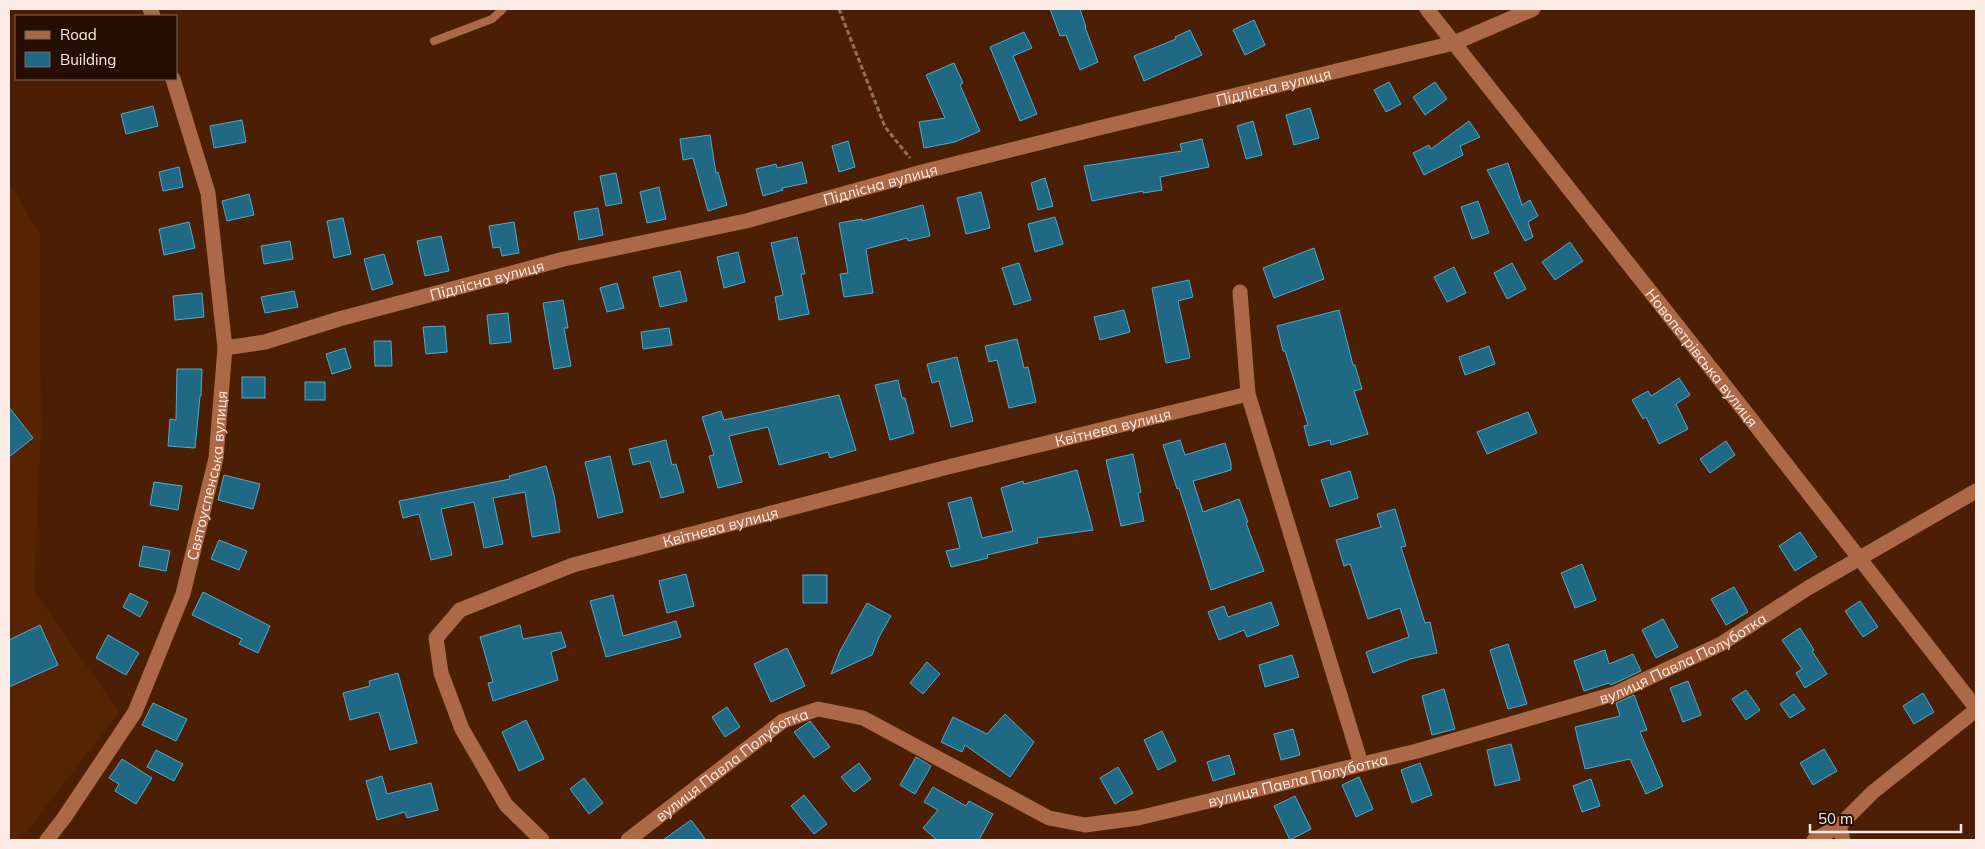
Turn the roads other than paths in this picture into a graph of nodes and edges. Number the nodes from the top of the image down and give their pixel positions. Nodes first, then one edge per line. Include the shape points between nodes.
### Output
1 (503, 9) edge
2 (1427, 9) edge
3 (1533, 9) edge
4 (434, 41) dead end
5 (1454, 43) junction
6 (173, 80) edge
7 (1240, 292) dead end
8 (225, 348) junction
9 (1248, 394) junction
10 (1976, 492) edge
11 (1860, 557) junction
12 (1976, 709) edge
13 (1361, 764) junction
14 (1841, 833) edge
15 (47, 840) edge
16 (542, 840) edge
17 (628, 840) edge
18 (1814, 840) edge

1 - 4 lane via 492,19
2 - 5 street, Новопетрівська вулиця
3 - 5 street, Підлісна вулиця
5 - 8 street, Підлісна вулиця via 922,172 746,221 564,258 266,342
5 - 11 street, Новопетрівська вулиця
6 - 8 street, Святоуспенська вулиця via 208,193
7 - 9 street
8 - 15 street, Святоуспенська вулиця via 216,458 183,594 135,712
9 - 13 street
9 - 16 street, Квітнева вулиця via 948,467 573,565 460,610 436,638 441,673 462,729 506,805
10 - 11 street, вулиця Павла Полуботка
11 - 12 street, Новопетрівська вулиця
11 - 13 street, вулиця Павла Полуботка via 1721,644 1614,694
12 - 14 street via 1873,792
13 - 17 street, вулиця Павла Полуботка via 1138,818 1085,825 1049,818 863,718 818,709 783,721
14 - 18 street

